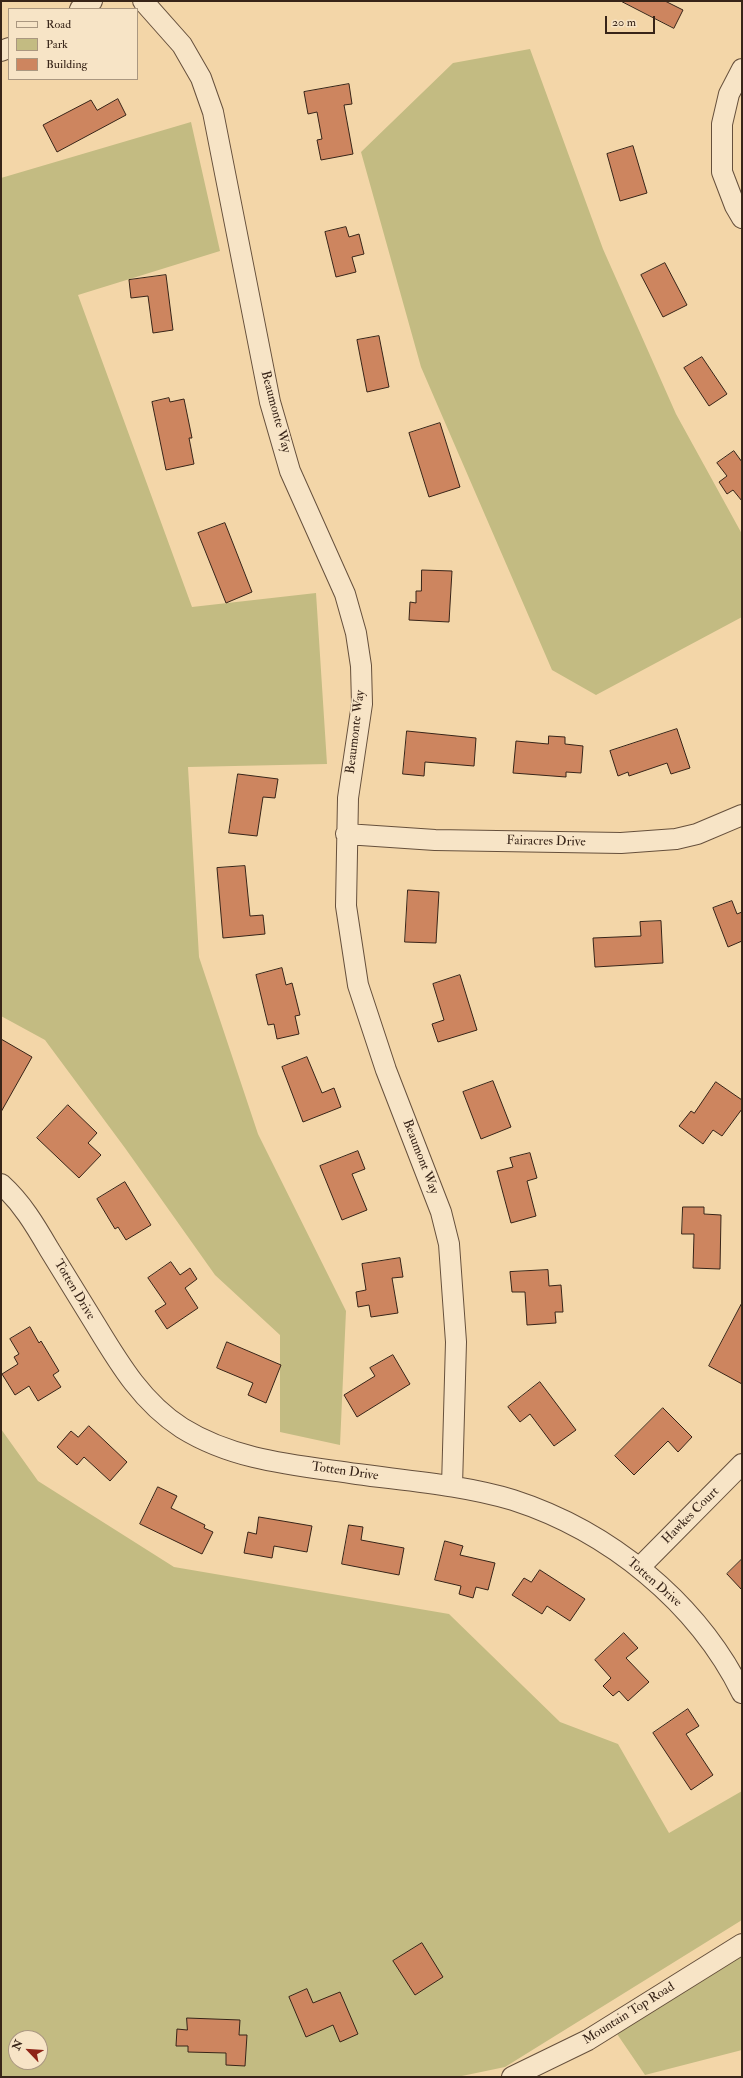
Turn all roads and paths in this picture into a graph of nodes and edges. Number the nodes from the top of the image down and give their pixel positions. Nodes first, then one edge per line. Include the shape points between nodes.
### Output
1 (92, 1) edge
2 (143, 1) edge
3 (82, 8) edge
4 (742, 69) edge
5 (742, 218) edge
6 (742, 815) edge
7 (346, 834) junction
8 (1, 1184) edge
9 (742, 1464) edge
10 (452, 1486) junction
11 (639, 1568) junction
12 (742, 1693) edge
13 (742, 1944) edge
14 (512, 2077) edge

1 - 3 street
2 - 7 street, Beaumonte Way via 182,45 201,78 213,112 270,402 290,471 345,594 356,633 361,666 362,704 348,798
4 - 5 street via 729,94 722,124 722,172
6 - 7 street, Fairacres Drive via 697,834 621,843 436,840
7 - 10 street, Beaumont Way via 346,906 358,985 386,1070 441,1212 449,1244 456,1342
8 - 10 street, Totten Drive via 26,1210 123,1371 145,1398 182,1428 220,1448 263,1461
9 - 11 street, Hawkes Court
10 - 11 street, Totten Drive via 512,1500 554,1516 605,1543
11 - 12 street, Totten Drive via 677,1601 711,1641
13 - 14 street, Mountain Top Road via 588,2040

